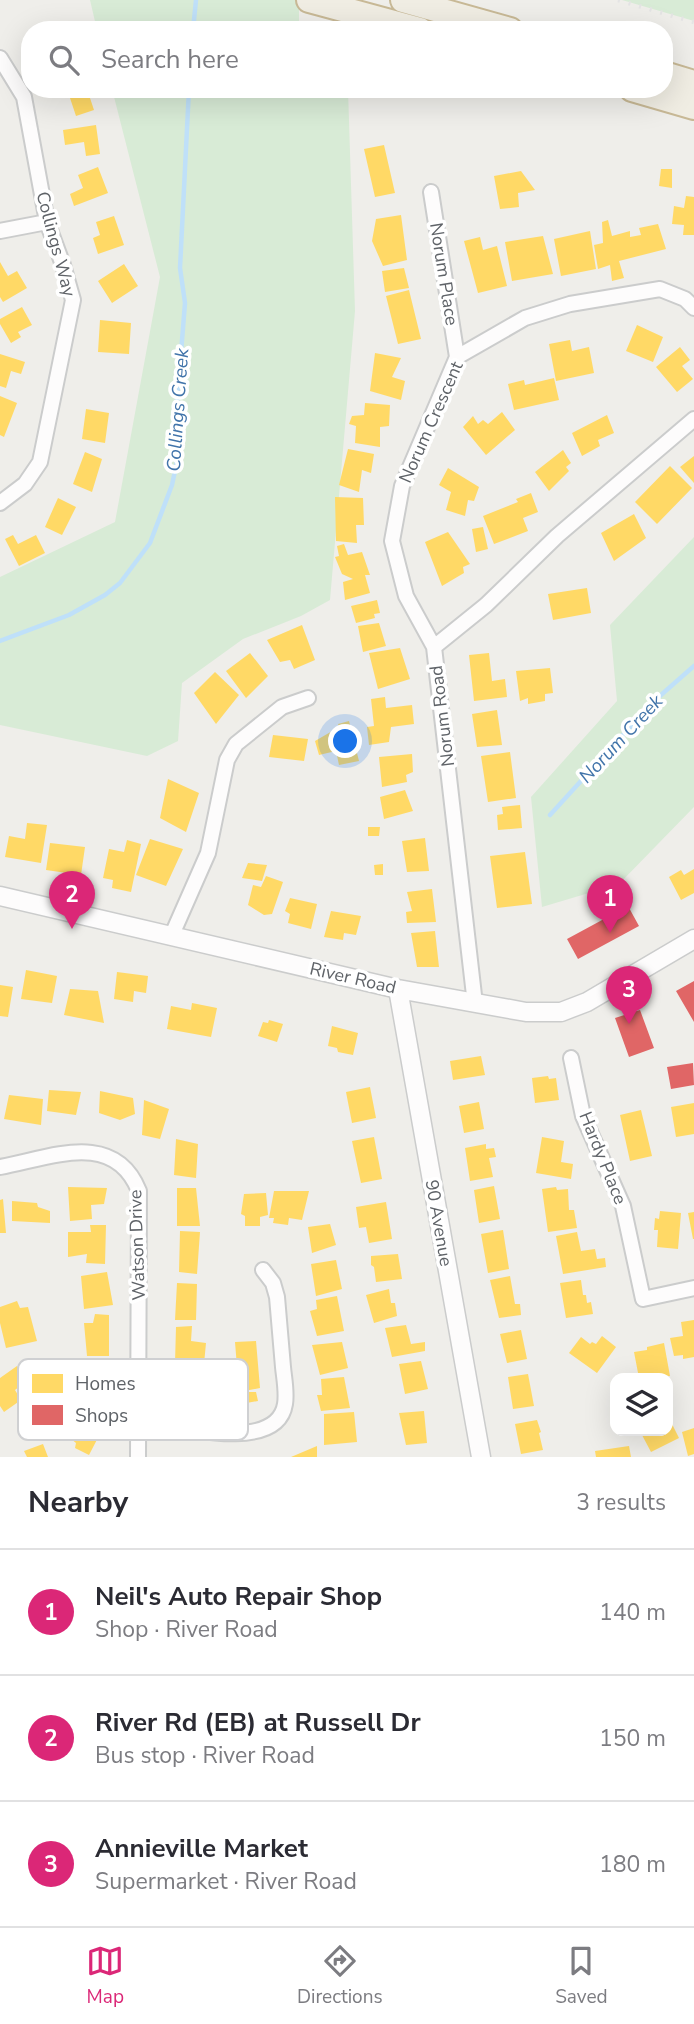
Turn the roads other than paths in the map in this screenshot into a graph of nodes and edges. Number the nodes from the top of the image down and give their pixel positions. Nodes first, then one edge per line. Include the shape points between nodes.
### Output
1 (309, 0) edge
2 (403, 0) edge
3 (387, 21) edge
4 (478, 21) edge
5 (0, 58) edge
6 (673, 77) edge
7 (694, 83) edge
8 (21, 92) edge
9 (24, 98) edge
10 (663, 98) edge
11 (694, 107) edge
12 (431, 192) dead end
13 (47, 222) junction
14 (0, 231) edge
15 (694, 308) edge
16 (457, 357) junction
17 (694, 419) edge
18 (0, 503) edge
19 (434, 647) junction
20 (308, 698) dead end
21 (0, 896) edge
22 (170, 937) junction
23 (694, 939) edge
24 (398, 989) junction
25 (475, 1004) junction
26 (570, 1058) dead end
27 (0, 1167) edge
28 (263, 1270) dead end
29 (694, 1288) edge
30 (139, 1359) edge
31 (248, 1434) edge
32 (481, 1457) edge

1 - 3 highway
2 - 4 highway
5 - 8 street, Collings Way
6 - 7 highway
9 - 13 street, Collings Way
10 - 11 highway
12 - 16 street, Norum Place
13 - 14 street
13 - 18 street, Collings Way via 73,300 40,462 25,484
15 - 16 street, Norum Crescent via 660,289 570,304 525,318
16 - 19 street, Norum Crescent via 402,486 392,541 406,596
17 - 19 street, Norum Road
19 - 25 street, Norum Road
20 - 22 street via 282,708 236,744 227,760 208,853
21 - 22 street, River Road
22 - 24 street, River Road
23 - 25 street, River Road via 599,996 561,1012
24 - 25 street, River Road
24 - 32 street, 90 Avenue
26 - 29 street, Hardy Place via 583,1116 623,1206 643,1299
27 - 30 street, Watson Drive via 104,1153 133,1176 139,1191
28 - 31 street via 277,1297 285,1405 272,1425

